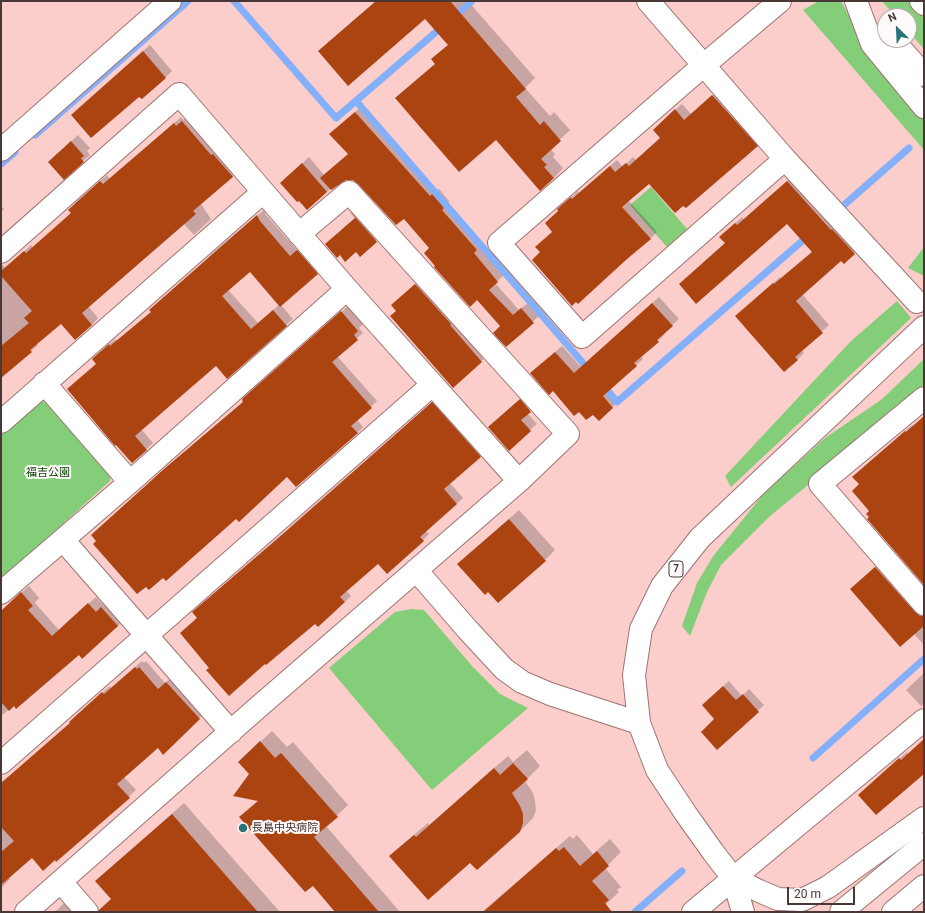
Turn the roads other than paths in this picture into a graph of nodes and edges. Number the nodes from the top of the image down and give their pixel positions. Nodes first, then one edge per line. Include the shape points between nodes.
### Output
1 (170, 1) edge
2 (648, 1) edge
3 (780, 1) edge
4 (857, 1) edge
5 (921, 1) edge
6 (924, 4) edge
7 (877, 22) edge
8 (900, 48) edge
9 (704, 65) junction
10 (924, 76) edge
11 (924, 107) edge
12 (1, 150) edge
13 (785, 158) junction
14 (263, 192) junction
15 (299, 234) junction
16 (1, 252) edge
17 (347, 289) junction
18 (921, 325) edge
19 (44, 383) junction
20 (432, 384) junction
21 (924, 398) edge
22 (1, 422) edge
23 (519, 481) junction
24 (130, 482) junction
25 (63, 540) junction
26 (416, 570) junction
27 (1, 593) edge
28 (924, 604) edge
29 (147, 635) junction
30 (924, 720) edge
31 (639, 723) junction
32 (231, 732) junction
33 (1, 763) edge
34 (924, 818) edge
35 (924, 844) edge
36 (733, 878) junction
37 (61, 882) junction
38 (924, 886) edge
39 (795, 906) edge
40 (26, 912) edge
41 (87, 912) edge
42 (693, 912) edge
43 (743, 912) edge
44 (841, 912) edge
45 (893, 912) edge

1 - 12 main road
2 - 9 main road
3 - 9 main road
4 - 7 main road
4 - 11 main road via 872,44
5 - 6 main road
8 - 10 main road
9 - 13 main road
9 - 13 main road via 499,243 582,337
13 - 18 main road
14 - 15 main road
14 - 16 main road via 179,94
14 - 19 main road
15 - 17 main road
15 - 23 main road via 349,192 568,434
17 - 20 main road
17 - 24 main road
18 - 31 main road, 7 via 842,404 700,538 662,586 642,629 635,667
19 - 22 main road
19 - 24 main road
20 - 23 main road
20 - 29 main road
21 - 28 main road via 820,484
23 - 26 main road
24 - 25 main road
25 - 27 main road
25 - 29 main road
26 - 31 main road via 504,669 522,682 550,694
26 - 32 main road
29 - 32 main road
29 - 33 main road
30 - 36 main road
31 - 36 main road, 7 via 657,770
32 - 37 main road
34 - 39 main road, 7 via 828,887
35 - 44 main road
36 - 39 main road, 7 via 759,892
36 - 42 main road
36 - 43 main road, 7
37 - 40 main road
37 - 41 main road
38 - 45 main road

